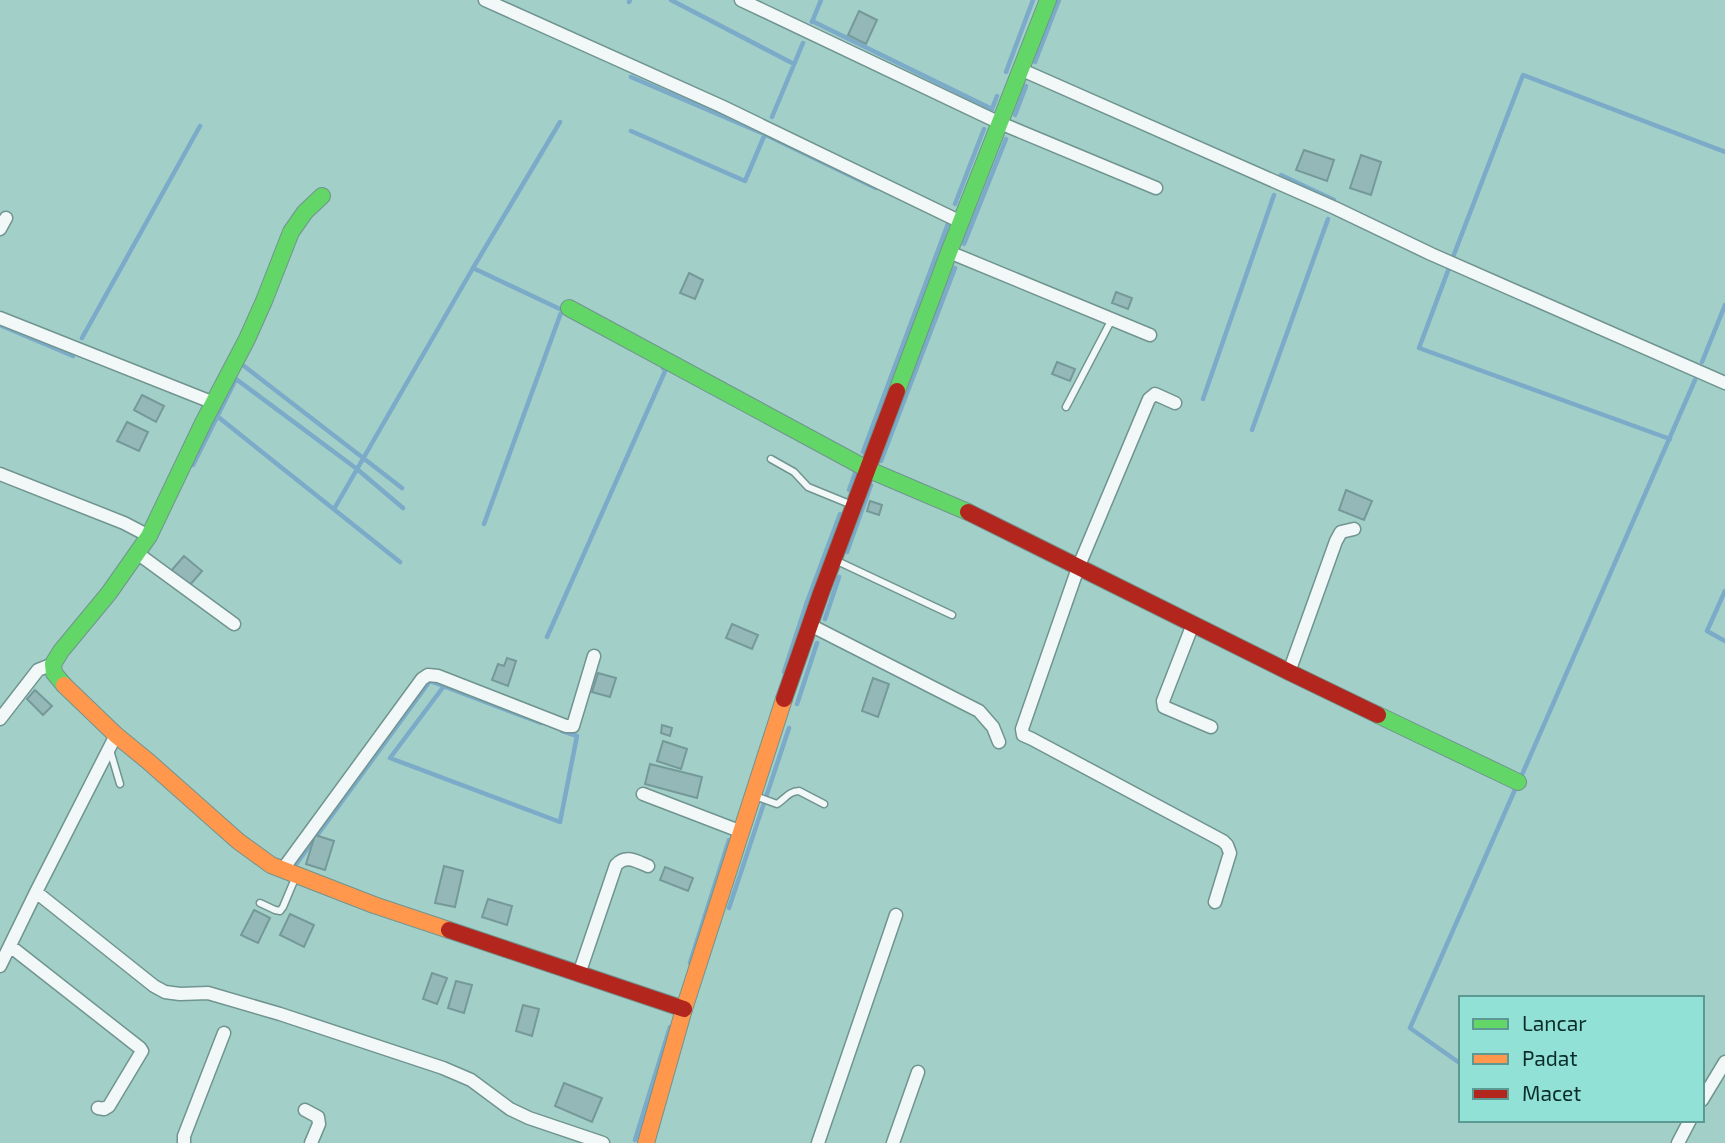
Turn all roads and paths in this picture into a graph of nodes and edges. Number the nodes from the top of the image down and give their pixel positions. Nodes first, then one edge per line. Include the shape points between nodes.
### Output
1 (485, 0) edge
2 (741, 0) edge
3 (1048, 0) edge
4 (1021, 70) junction
5 (1000, 122) junction
6 (1156, 188) dead end
7 (322, 196) dead end
8 (961, 222) junction
9 (949, 251) junction
10 (569, 307) dead end
11 (0, 318) edge
12 (1112, 319) junction
13 (1150, 335) dead end
14 (1725, 383) edge
15 (214, 403) junction
16 (1175, 403) dead end
17 (1066, 407) dead end
18 (771, 460) dead end
19 (867, 469) junction
20 (0, 474) edge
21 (853, 506) junction
22 (1354, 529) dead end
23 (149, 536) junction
24 (137, 553) junction
25 (834, 560) junction
26 (1078, 568) junction
27 (952, 615) dead end
28 (234, 624) dead end
29 (1193, 624) junction
30 (810, 625) junction
31 (594, 656) dead end
32 (53, 664) junction
33 (1289, 672) junction
34 (0, 719) edge
35 (1211, 727) dead end
36 (113, 742) junction
37 (999, 742) dead end
38 (1518, 782) dead end
39 (120, 784) dead end
40 (643, 794) dead end
41 (754, 795) junction
42 (824, 804) dead end
43 (742, 832) junction
44 (648, 866) dead end
45 (290, 872) junction
46 (36, 892) junction
47 (1215, 902) dead end
48 (260, 904) dead end
49 (896, 915) dead end
50 (10, 946) junction
51 (0, 966) edge
52 (579, 974) junction
53 (684, 1009) junction
54 (223, 1033) dead end
55 (1725, 1062) edge
56 (918, 1072) dead end
57 (1704, 1097) edge
58 (98, 1108) dead end
59 (305, 1110) dead end
60 (1689, 1122) edge
61 (184, 1143) edge
62 (311, 1143) edge
63 (603, 1143) edge
64 (646, 1143) edge
65 (818, 1143) edge
66 (893, 1143) edge
67 (1678, 1143) edge

1 - 8 street via 721,106
2 - 5 street
3 - 4 street
4 - 5 street
4 - 14 street
5 - 6 street
5 - 8 street
7 - 15 street via 291,232 256,320
8 - 9 street
9 - 12 street
9 - 19 street
10 - 19 street
11 - 15 street
12 - 13 street
12 - 17 lane
15 - 23 street
16 - 26 street via 1155,394 1149,399
18 - 21 lane via 794,472 808,487
19 - 21 street
19 - 26 street via 959,508
20 - 23 street
21 - 25 street
22 - 33 street via 1341,533 1336,541
23 - 24 street
24 - 28 street
24 - 32 street
25 - 27 lane
25 - 30 street
26 - 29 street
26 - 47 street via 1023,735 1223,841 1230,853
29 - 33 street
29 - 35 street via 1164,707
30 - 37 street via 979,710
30 - 41 street
31 - 45 street via 573,726 428,675
32 - 34 street via 38,670
32 - 36 street via 54,673
33 - 38 street
36 - 39 lane
36 - 45 street via 257,856
36 - 46 street
40 - 43 street
41 - 42 lane via 777,804 799,791
41 - 43 street
43 - 53 street
44 - 52 street via 629,858 616,865
45 - 48 lane via 280,911
45 - 52 street
46 - 50 street
46 - 63 street via 165,992 208,993 443,1068 471,1080 529,1118
49 - 65 street
50 - 51 street
50 - 58 street via 142,1051 113,1101
52 - 53 street
53 - 64 street
54 - 61 street
55 - 57 street
56 - 66 street
59 - 62 street via 318,1117
60 - 67 street

